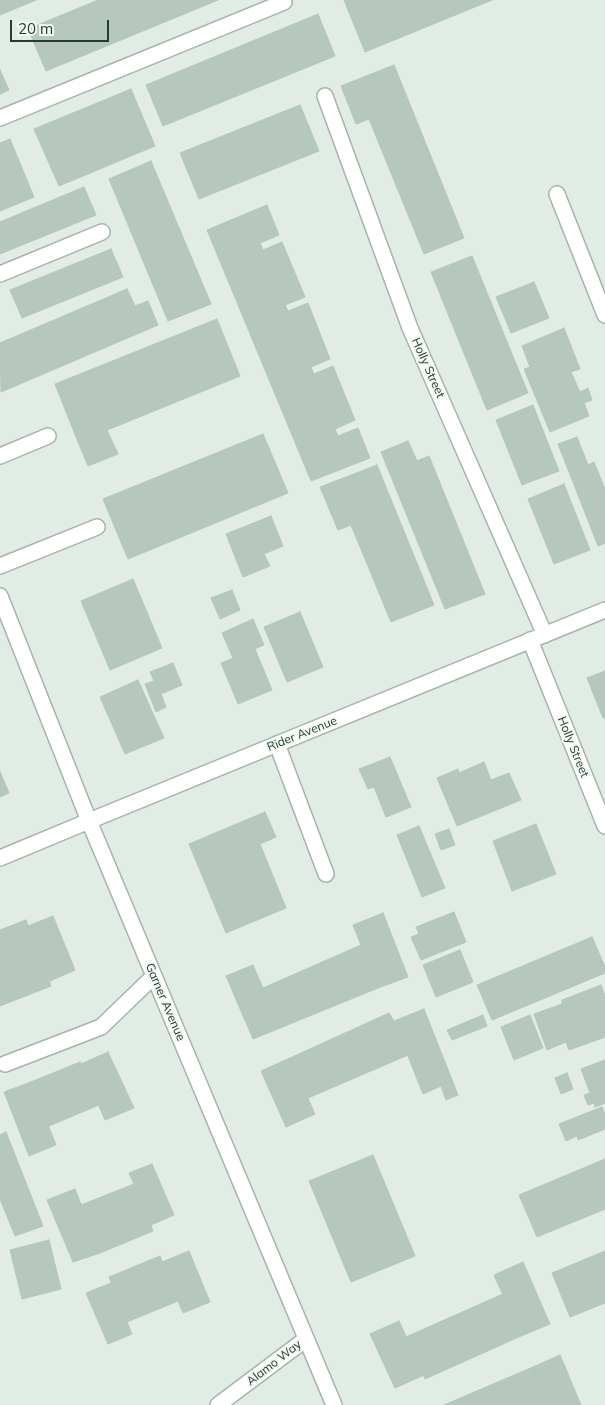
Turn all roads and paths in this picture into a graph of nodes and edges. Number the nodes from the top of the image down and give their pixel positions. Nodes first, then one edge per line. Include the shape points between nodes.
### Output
1 (284, 2) dead end
2 (325, 96) dead end
3 (0, 118) edge
4 (557, 194) dead end
5 (102, 232) dead end
6 (0, 274) edge
7 (605, 316) edge
8 (48, 436) dead end
9 (0, 456) edge
10 (97, 527) dead end
11 (0, 566) edge
12 (0, 596) edge
13 (605, 610) edge
14 (545, 634) junction
15 (530, 640) junction
16 (277, 744) junction
17 (90, 821) junction
18 (605, 826) edge
19 (0, 858) edge
20 (326, 874) dead end
21 (154, 976) junction
22 (5, 1064) dead end
23 (306, 1338) junction
24 (218, 1405) edge
25 (334, 1405) edge

1 - 3 street
2 - 14 street, Holly Street via 410,328
4 - 7 street
5 - 6 street
8 - 9 street
10 - 11 street
12 - 17 street, Garner Avenue
13 - 14 street, Rider Avenue
14 - 15 street, Rider Avenue
15 - 16 street, Rider Avenue
15 - 18 street, Holly Street
16 - 17 street, Rider Avenue
16 - 20 street
17 - 19 street, Rider Avenue
17 - 21 street, Garner Avenue
21 - 22 street via 101,1027
21 - 23 street, Garner Avenue
23 - 24 street, Alamo Way
23 - 25 street, Garner Avenue

